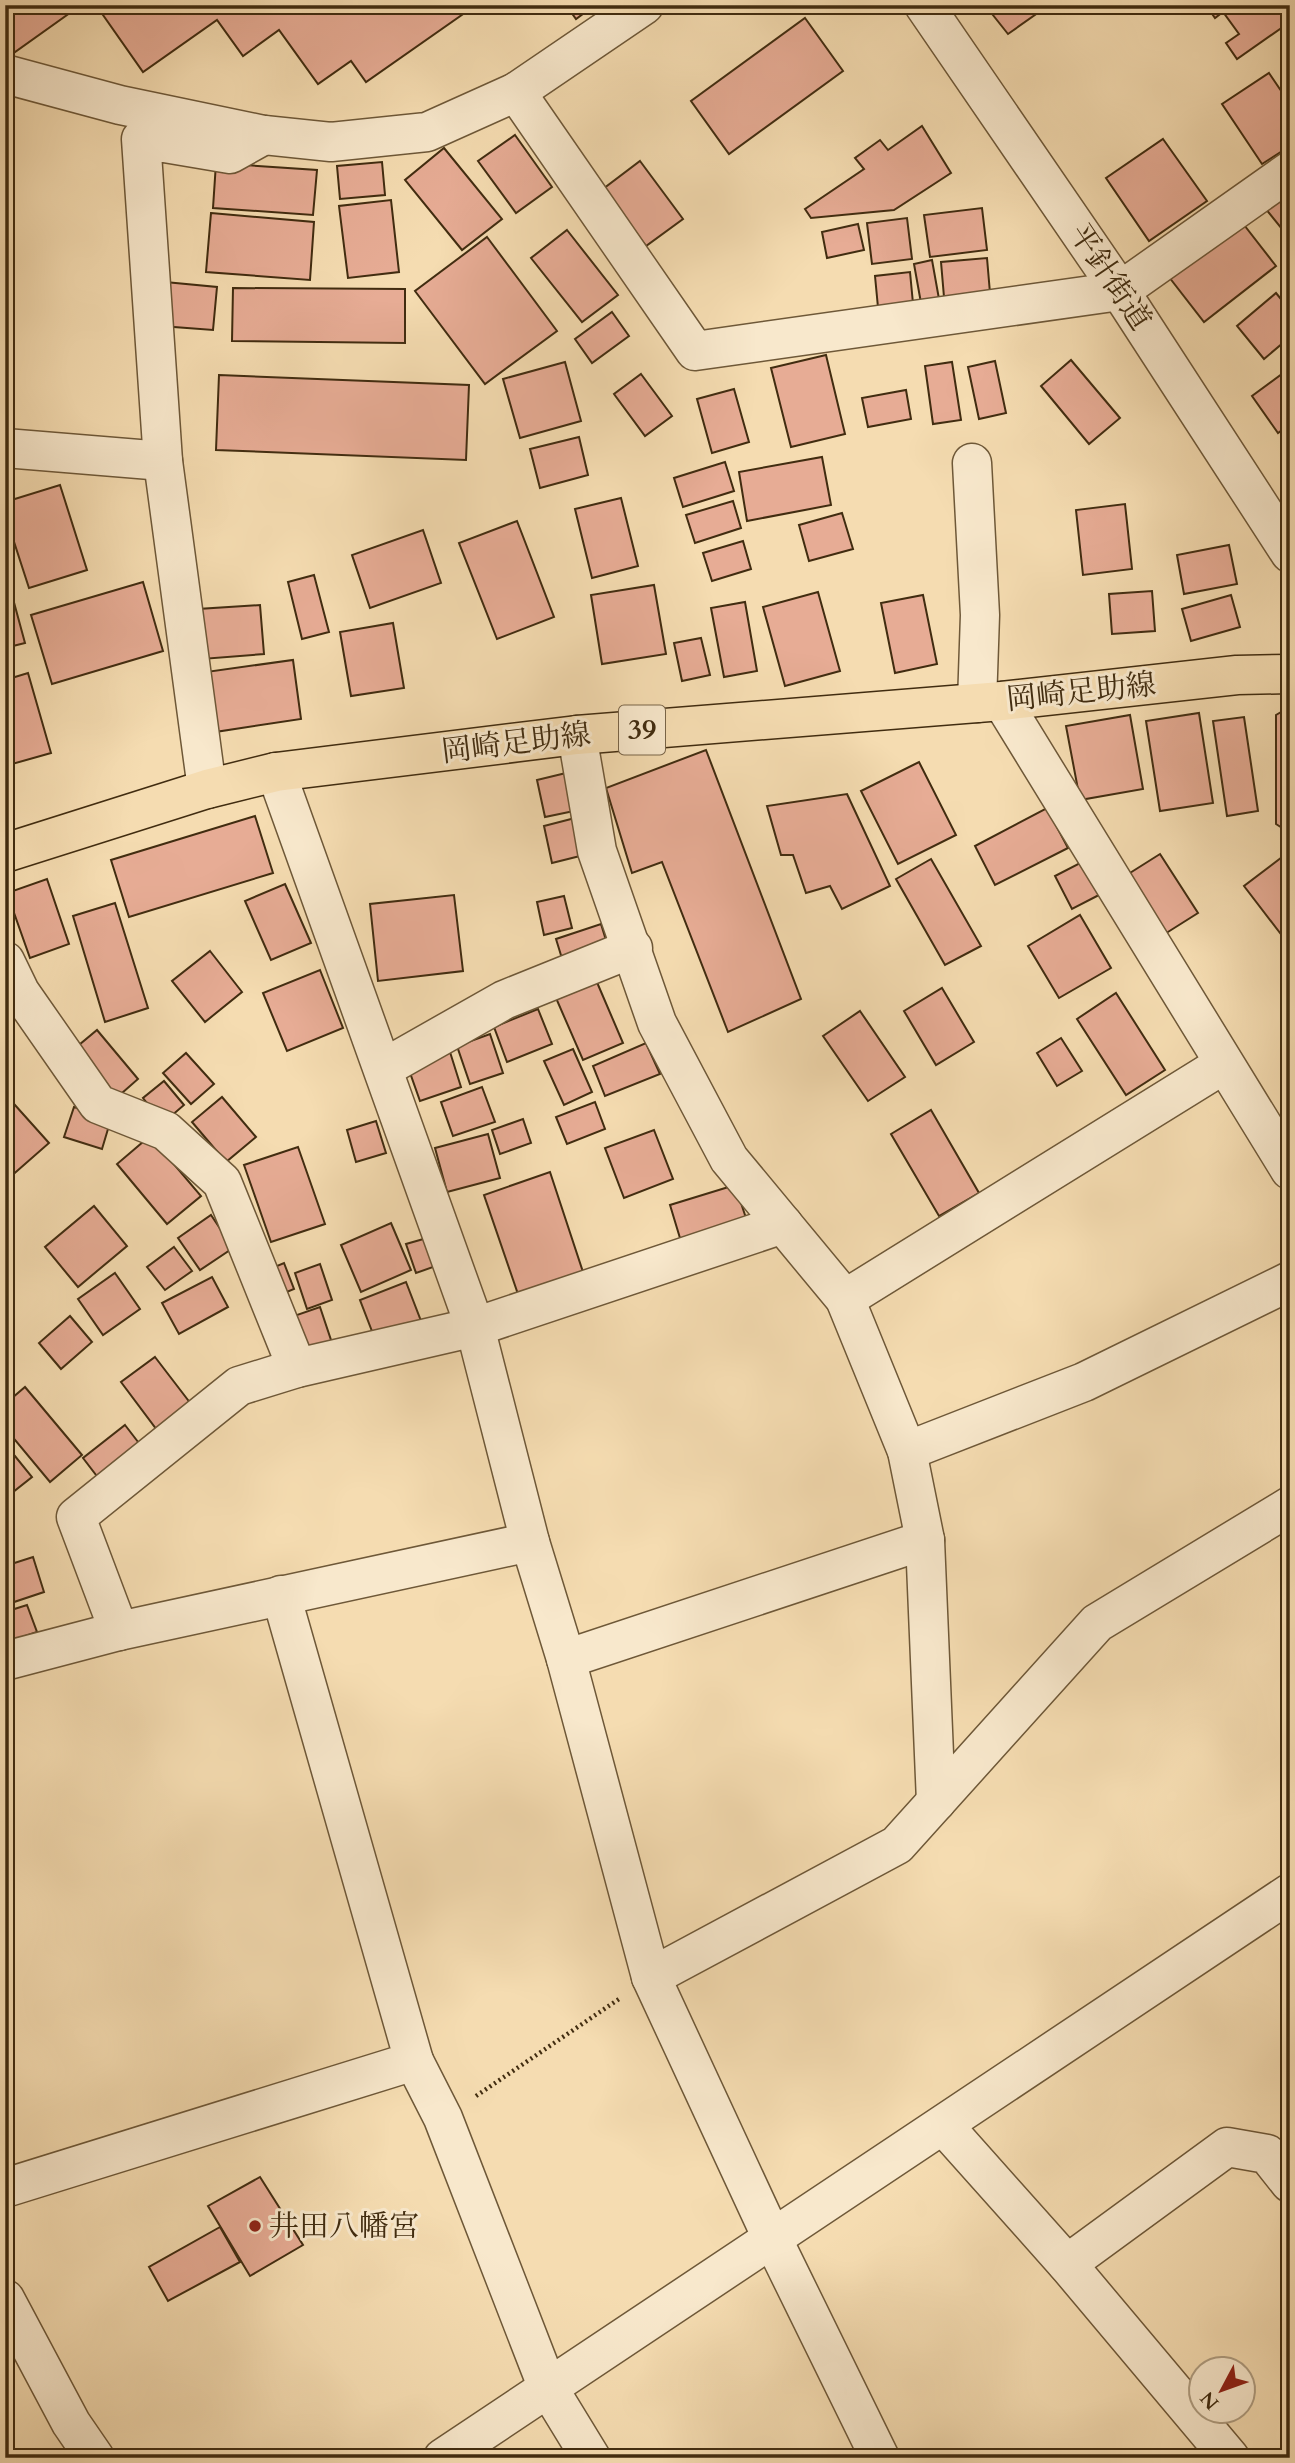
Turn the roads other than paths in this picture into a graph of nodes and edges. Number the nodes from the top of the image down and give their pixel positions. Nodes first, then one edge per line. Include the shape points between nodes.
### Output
1 (644, 5) edge
2 (924, 5) edge
3 (5, 74) edge
4 (516, 92) junction
5 (264, 135) junction
6 (1290, 171) edge
7 (1120, 291) junction
8 (5, 448) edge
9 (163, 461) junction
10 (972, 463) dead end
11 (1290, 553) edge
12 (1290, 674) edge
13 (990, 702) junction
14 (577, 735) junction
15 (276, 772) junction
16 (207, 789) junction
17 (5, 853) edge
18 (633, 948) junction
19 (5, 961) edge
20 (1224, 1064) junction
21 (384, 1068) junction
22 (1290, 1170) edge
23 (782, 1224) junction
24 (1290, 1280) edge
25 (845, 1299) junction
26 (475, 1327) junction
27 (297, 1368) junction
28 (907, 1451) junction
29 (1290, 1506) edge
30 (925, 1540) junction
31 (530, 1542) junction
32 (281, 1595) junction
33 (118, 1630) junction
34 (566, 1659) junction
35 (5, 1661) edge
36 (936, 1802) junction
37 (1290, 1893) edge
38 (652, 1977) junction
39 (414, 2061) junction
40 (944, 2126) junction
41 (1290, 2183) edge
42 (5, 2188) edge
43 (773, 2240) junction
44 (1067, 2264) junction
45 (5, 2299) edge
46 (547, 2386) junction
47 (95, 2458) edge
48 (443, 2458) edge
49 (591, 2458) edge
50 (880, 2458) edge
51 (1230, 2458) edge

1 - 4 street
2 - 7 street, 平針街道
3 - 5 street via 120,105
4 - 5 street via 427,132 331,142
4 - 7 street via 695,351
5 - 9 street via 230,154 142,139
6 - 7 street
7 - 11 street, 平針街道
8 - 9 street
9 - 16 street
10 - 13 street
12 - 13 main road, 岡崎足助線 / 39 via 1237,675
13 - 14 main road, 岡崎足助線 / 39
13 - 20 street
14 - 15 main road, 岡崎足助線 / 39
14 - 18 street via 597,851
15 - 16 main road, 岡崎足助線 / 39
15 - 21 street
16 - 17 main road, 岡崎足助線 / 39
18 - 21 street via 504,1000
18 - 23 street via 657,1023 729,1159
19 - 27 street via 20,992 98,1104 166,1131 222,1182
20 - 22 street
20 - 25 street
21 - 26 street
23 - 25 street
23 - 26 street
24 - 28 street via 1084,1382
25 - 28 street
26 - 27 street
26 - 31 street
27 - 33 street via 239,1386 76,1517
28 - 30 street
29 - 36 street via 1097,1623
30 - 34 street
30 - 36 street
31 - 32 street
31 - 34 street
32 - 33 street
32 - 39 street
33 - 35 street
34 - 38 street
36 - 38 street via 897,1845
37 - 40 street
38 - 43 street
39 - 42 street
39 - 46 street via 443,2118
40 - 43 street
40 - 44 street
41 - 44 street via 1267,2154 1227,2147
43 - 46 street
43 - 50 street
44 - 51 street
45 - 47 street via 71,2423
46 - 48 street
46 - 49 street

